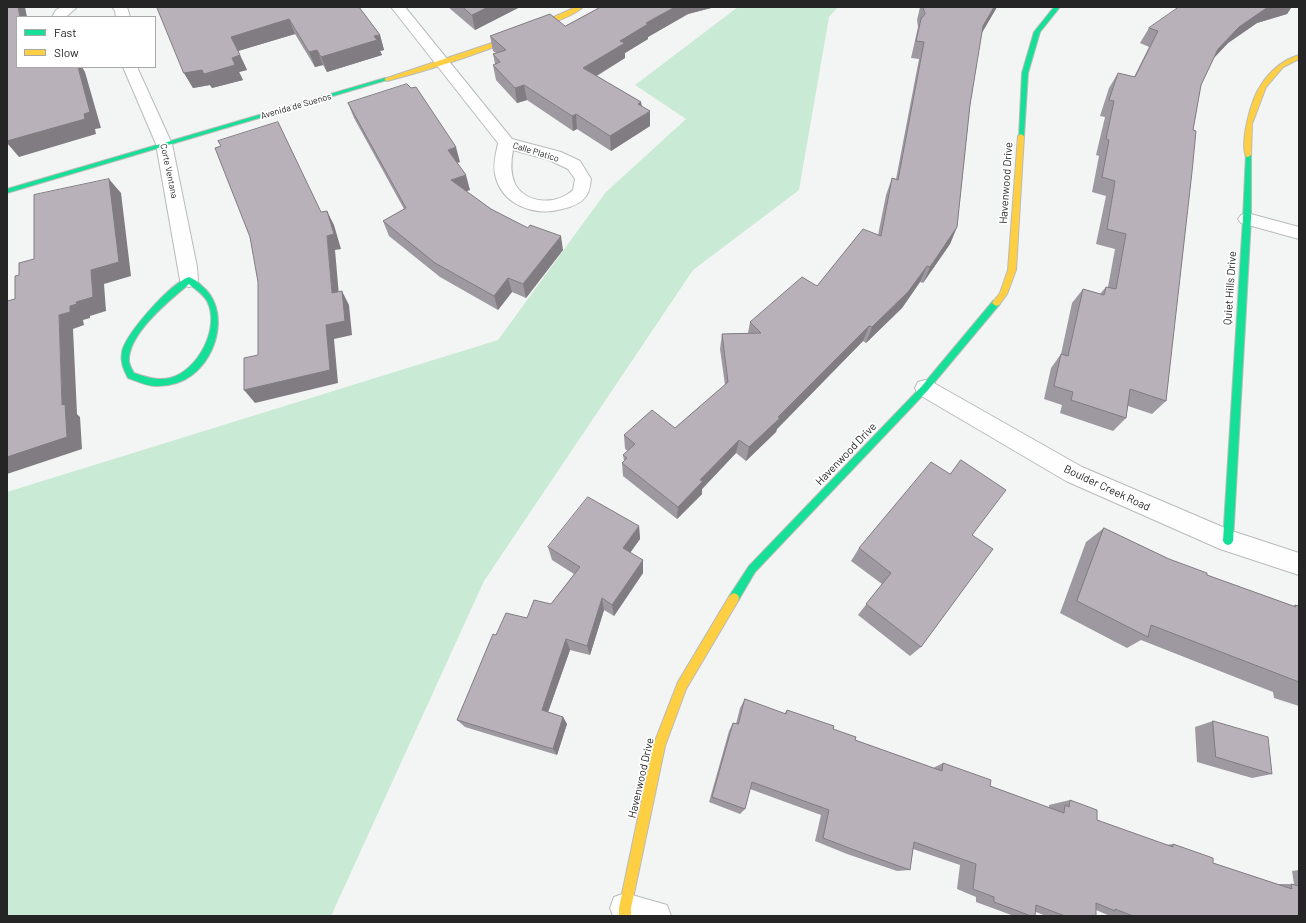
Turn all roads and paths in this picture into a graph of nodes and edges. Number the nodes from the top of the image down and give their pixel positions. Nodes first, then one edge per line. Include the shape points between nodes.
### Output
1 (70, 7) edge
2 (119, 7) edge
3 (398, 7) edge
4 (580, 7) edge
5 (1058, 7) edge
6 (60, 16) edge
7 (123, 16) edge
8 (1299, 57) edge
9 (444, 63) junction
10 (130, 68) edge
11 (506, 143) junction
12 (164, 144) junction
13 (7, 191) edge
14 (1247, 219) junction
15 (1299, 233) edge
16 (189, 280) junction
17 (925, 388) junction
18 (1228, 541) junction
19 (1299, 564) edge
20 (625, 912) edge
21 (656, 916) edge

1 - 6 street
2 - 7 street
3 - 9 street, Calle Platico
4 - 9 street, Avenida de Suenos via 546,25
5 - 17 street, Havenwood Drive via 1037,32 1026,72 1012,270 1003,294
8 - 14 street, Quiet Hills Drive via 1281,66 1263,86 1249,124
9 - 11 street, Calle Platico
9 - 12 street, Avenida de Suenos
10 - 12 street, Corte Ventana
11 - 11 street, Calle Platico via 502,160 504,177 520,199 536,206 553,207 570,201 581,191 583,179 574,165 543,152
12 - 13 street, Avenida de Suenos
12 - 16 street, Corte Ventana
14 - 15 street
14 - 18 street, Quiet Hills Drive
16 - 16 street via 165,299 131,340 125,361 131,376 157,383 183,377 200,364 210,344 215,324 213,306 204,291
17 - 18 street, Boulder Creek Road via 1074,474
17 - 20 street, Havenwood Drive via 752,569 682,686 659,746
18 - 19 street, Boulder Creek Road
20 - 21 street

